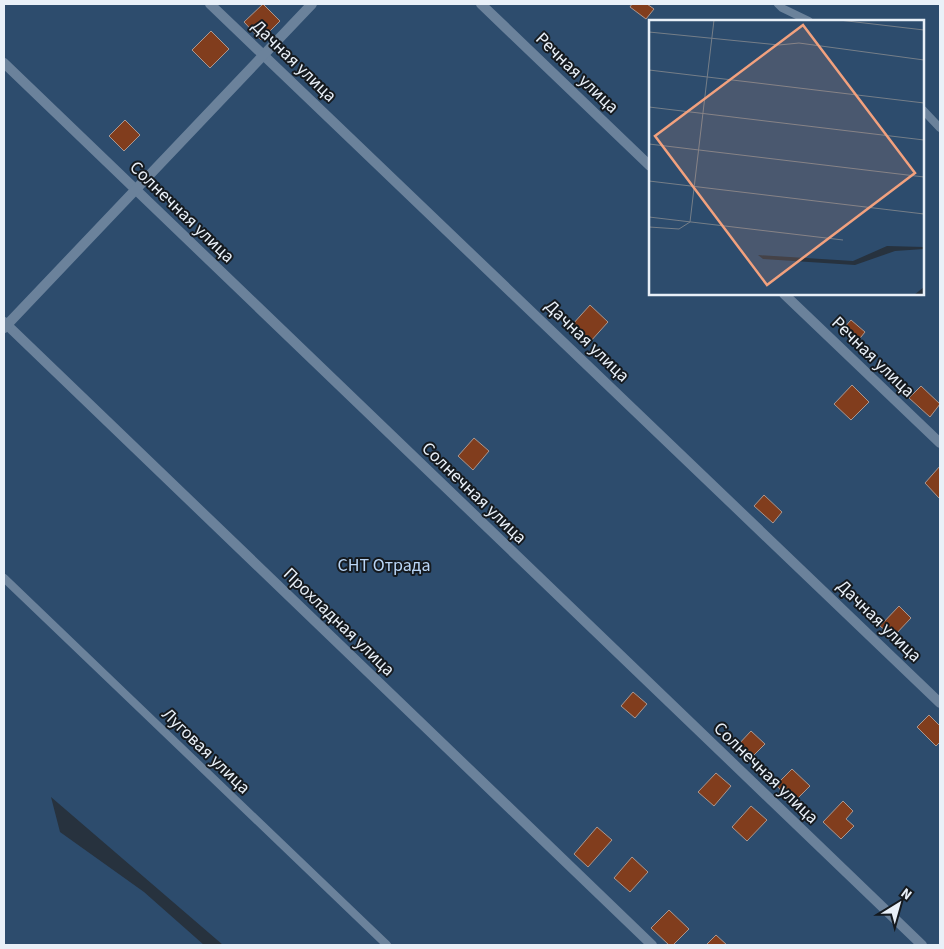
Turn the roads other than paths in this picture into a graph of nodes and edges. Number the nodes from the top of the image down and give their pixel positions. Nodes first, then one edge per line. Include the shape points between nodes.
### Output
1 (210, 4) edge
2 (312, 4) edge
3 (481, 4) edge
4 (778, 4) edge
5 (807, 20) edge
6 (264, 55) junction
7 (4, 63) edge
8 (924, 111) edge
9 (940, 128) edge
10 (649, 165) edge
11 (135, 190) junction
12 (785, 295) edge
13 (5, 325) edge
14 (940, 443) edge
15 (4, 578) edge
16 (940, 703) edge
17 (387, 945) edge
18 (652, 945) edge
19 (922, 945) edge

1 - 6 street, Дачная улица
2 - 6 street
3 - 10 street, Речная улица
4 - 5 lane
6 - 11 street
6 - 16 street, Дачная улица
7 - 11 street, Солнечная улица
8 - 9 lane
11 - 13 street
11 - 19 street, Солнечная улица
12 - 14 street, Речная улица
13 - 18 street, Прохладная улица
15 - 17 lane, Луговая улица

